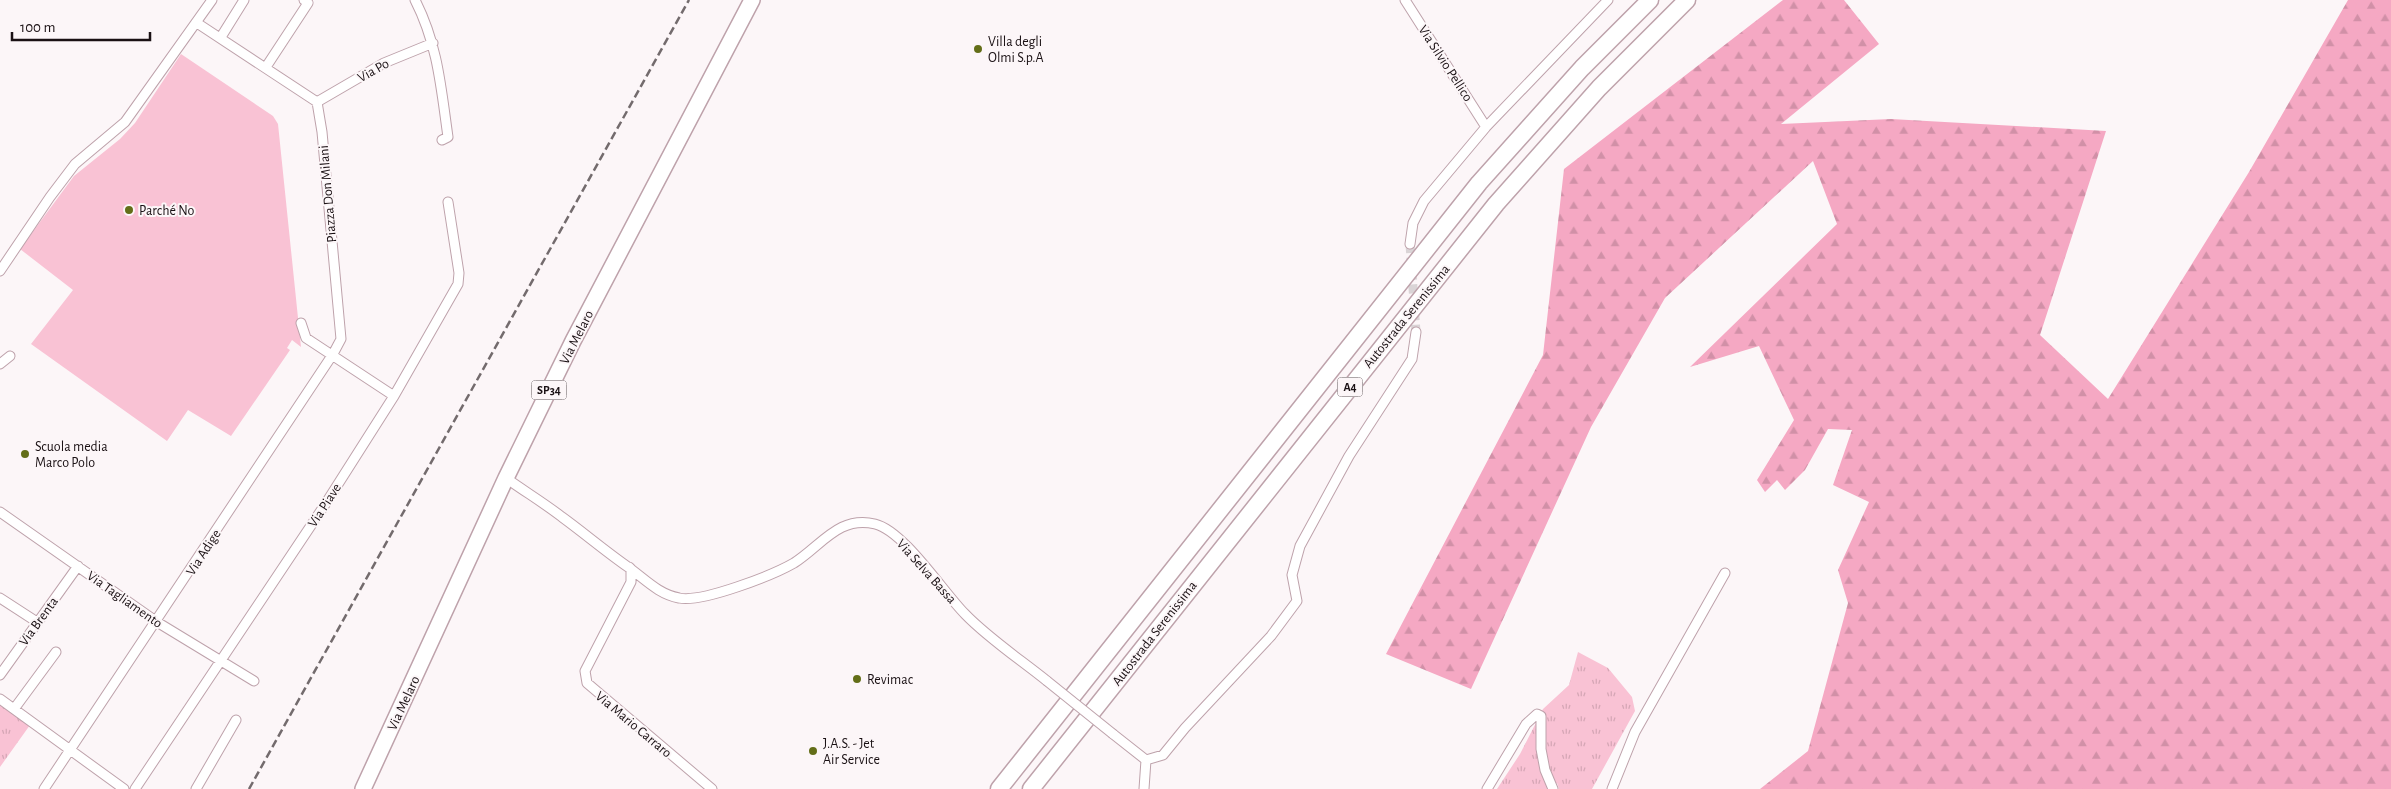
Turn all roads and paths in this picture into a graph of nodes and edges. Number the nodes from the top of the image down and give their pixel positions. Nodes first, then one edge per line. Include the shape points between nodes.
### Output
1 (212, 0) edge
2 (244, 0) edge
3 (304, 0) edge
4 (415, 0) edge
5 (752, 0) edge
6 (1405, 0) edge
7 (1608, 0) edge
8 (1650, 0) edge
9 (1687, 0) edge
10 (197, 23) junction
11 (220, 37) junction
12 (433, 43) junction
13 (266, 67) junction
14 (317, 102) junction
15 (1486, 127) junction
16 (442, 140) dead end
17 (448, 202) dead end
18 (1410, 244) tunnel mouth
19 (0, 270) edge
20 (301, 323) dead end
21 (1416, 332) tunnel mouth
22 (334, 354) junction
23 (10, 356) dead end
24 (0, 364) edge
25 (394, 396) junction
26 (506, 478) junction
27 (0, 512) edge
28 (78, 566) junction
29 (628, 567) junction
30 (1725, 573) dead end
31 (0, 598) edge
32 (36, 622) junction
33 (157, 622) junction
34 (56, 652) dead end
35 (220, 661) junction
36 (0, 675) edge
37 (254, 680) dead end
38 (0, 699) edge
39 (14, 709) junction
40 (236, 720) dead end
41 (70, 749) junction
42 (1146, 760) junction
43 (44, 789) edge
44 (124, 789) edge
45 (135, 789) edge
46 (196, 789) edge
47 (363, 789) edge
48 (712, 789) edge
49 (999, 789) edge
50 (1031, 789) edge
51 (1144, 789) edge
52 (1487, 789) edge
53 (1553, 789) edge
54 (1612, 789) edge

1 - 10 street
2 - 11 street
3 - 13 street via 308,3
4 - 12 street
5 - 26 main road, Via Melaro / SP34 via 586,315
6 - 15 street, Via Silvio Pellico
7 - 15 street
8 - 49 highway, Autostrada Serenissima / A4 via 1582,68 1479,183
9 - 50 highway, Autostrada Serenissima / A4 via 1599,88 1496,204
10 - 11 street
10 - 19 street via 125,122 75,164
11 - 13 street
12 - 14 street, Via Po via 384,63
12 - 16 street via 448,137
13 - 14 street
14 - 22 street, Piazza Don Milani via 341,339
15 - 18 street via 1424,200 1413,223
17 - 25 street, Via Piave via 458,284
20 - 22 street via 306,338 318,348
21 - 42 street via 1412,359 1349,456 1300,546 1292,574 1297,601 1271,636 1163,755
22 - 25 street
22 - 33 street, Via Adige
23 - 24 street
25 - 35 street, Via Piave
26 - 29 street, Via Selva Bassa
26 - 47 main road, Via Melaro / SP34
27 - 28 street, Via Tagliamento
28 - 32 street, Via Brenta
28 - 33 street, Via Tagliamento
29 - 42 street, Via Selva Bassa, bridge via 663,593 680,599 713,595 794,562 833,530 846,524 875,524 902,541 966,615
29 - 48 street, Via Mario Carraro via 631,582 585,671 587,683
30 - 54 street via 1635,732
31 - 32 street
32 - 36 street, Via Brenta
33 - 35 street, Via Tagliamento
33 - 41 street, Via Adige
34 - 39 street
35 - 37 street, Via Tagliamento
35 - 45 street, Via Piave
38 - 39 street
39 - 41 street
40 - 46 street
41 - 43 street, Via Adige
41 - 44 street
42 - 51 street
52 - 53 street via 1526,724 1536,714 1541,716 1541,749

